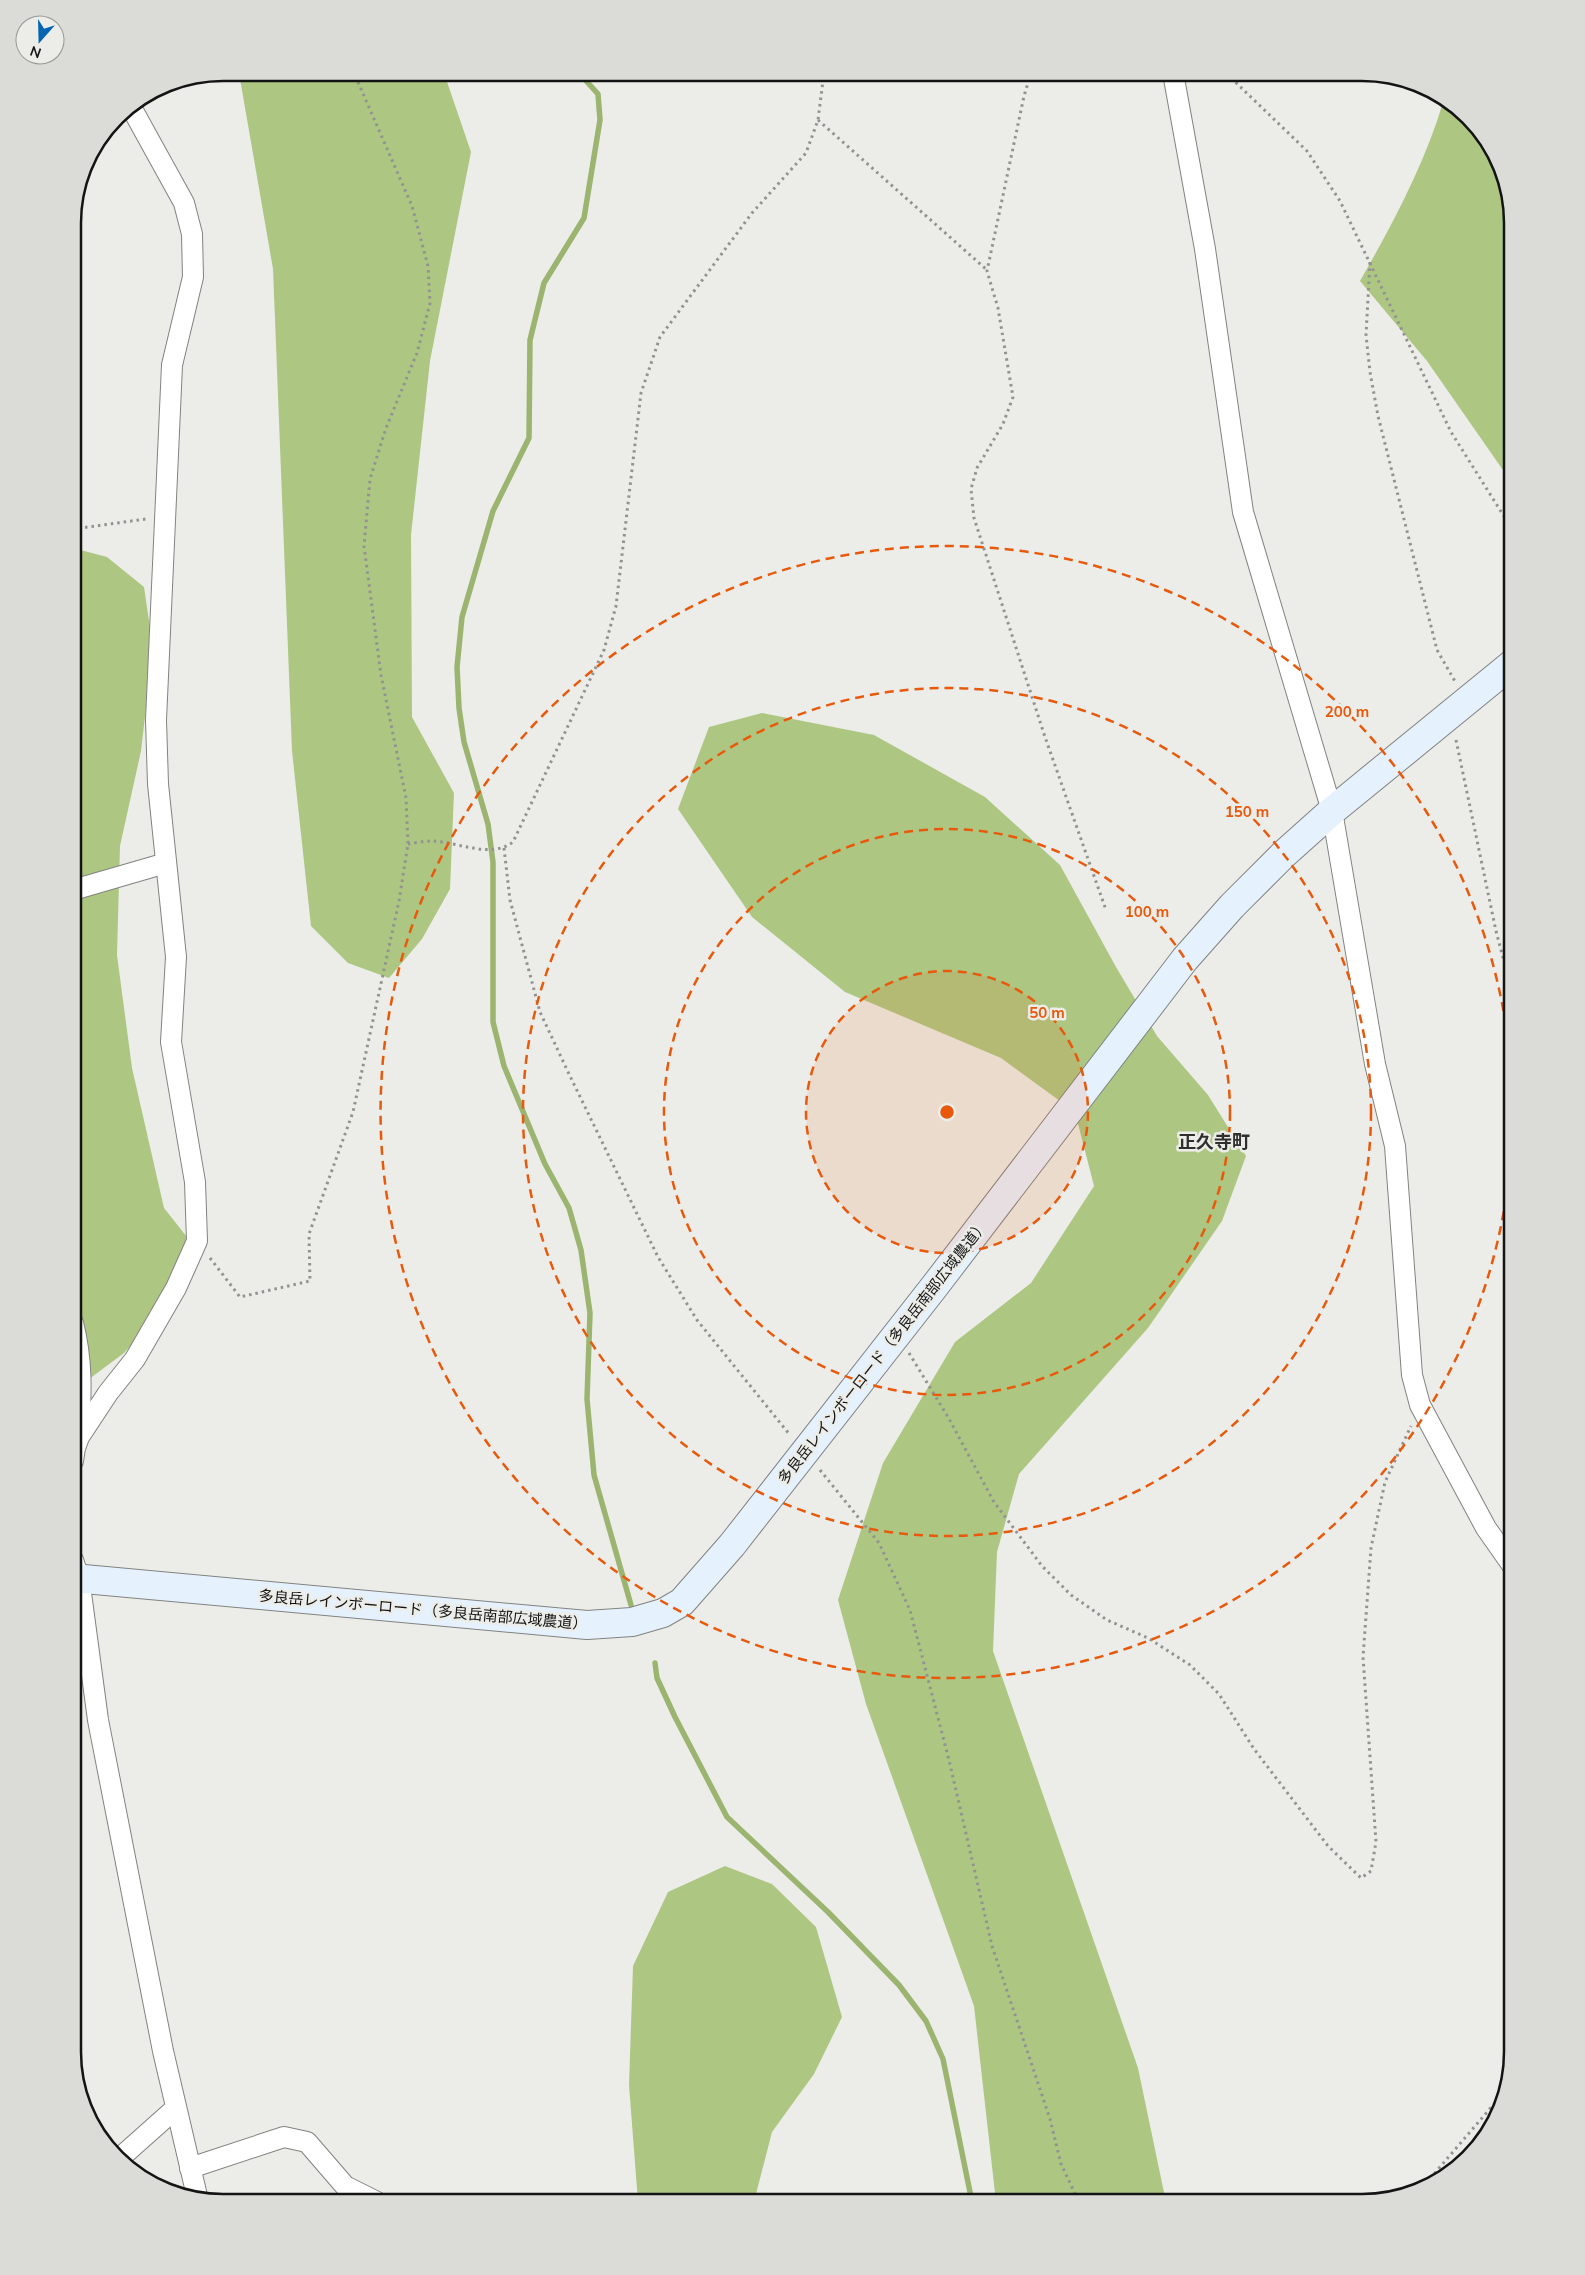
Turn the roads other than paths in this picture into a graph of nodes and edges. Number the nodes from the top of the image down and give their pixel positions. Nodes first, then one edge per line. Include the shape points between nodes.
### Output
1 (1175, 82) edge
2 (134, 113) edge
3 (1504, 671) edge
4 (1332, 811) junction
5 (166, 863) junction
6 (82, 887) edge
7 (81, 1376) edge
8 (81, 1394) edge
9 (81, 1437) edge
10 (1504, 1554) edge
11 (81, 1573) edge
12 (81, 1612) edge
13 (176, 2108) junction
14 (125, 2154) edge
15 (190, 2168) junction
16 (196, 2191) edge
17 (359, 2193) edge

1 - 4 street via 1205,249 1243,512
2 - 5 street via 184,203 192,234 193,277 172,365 164,516 156,720
3 - 4 street, 多良岳レインボーロード（多良岳南部広域農道）
4 - 10 street via 1375,1064 1395,1146 1412,1375 1420,1405 1486,1528
4 - 11 street, 多良岳レインボーロード（多良岳南部広域農道） via 1232,906 1185,959 732,1545 682,1602 663,1613 632,1622 587,1625
5 - 6 street
5 - 9 street via 176,957 171,1042 195,1182 197,1241 176,1288 135,1359 108,1393
7 - 8 street
12 - 13 street via 98,1720
13 - 14 street
13 - 15 street
15 - 16 street
15 - 17 street via 284,2137 307,2142 345,2186

